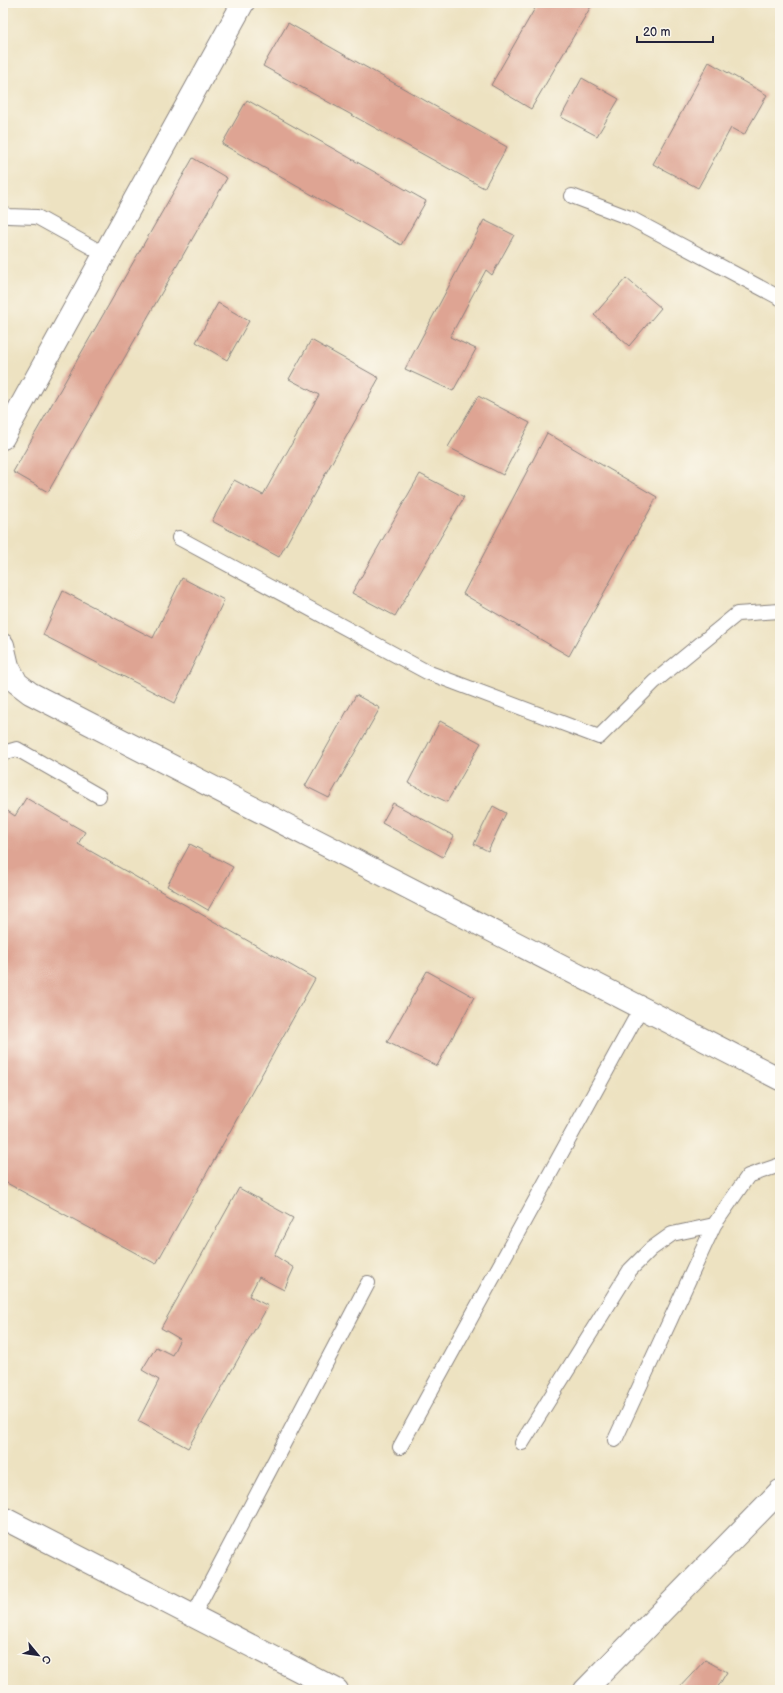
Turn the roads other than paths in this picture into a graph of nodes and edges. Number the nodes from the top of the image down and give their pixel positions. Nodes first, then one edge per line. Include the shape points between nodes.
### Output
1 (243, 3) edge
2 (572, 196) dead end
3 (3, 213) edge
4 (104, 254) junction
5 (780, 298) edge
6 (3, 438) edge
7 (179, 538) dead end
8 (780, 611) edge
9 (3, 645) edge
10 (3, 753) edge
11 (99, 796) dead end
12 (641, 1008) junction
13 (780, 1079) edge
14 (780, 1165) edge
15 (714, 1225) junction
16 (368, 1283) dead end
17 (616, 1440) dead end
18 (522, 1443) dead end
19 (400, 1446) dead end
20 (780, 1491) edge
21 (3, 1518) edge
22 (193, 1616) junction
23 (337, 1690) edge
24 (585, 1690) edge

1 - 4 street
2 - 5 lane via 630,218
3 - 4 lane via 8,216 37,216
4 - 6 street
7 - 8 lane via 427,672 600,737 654,682 737,614
9 - 12 street via 8,666 17,683 30,693
10 - 11 lane via 17,749
12 - 13 street
12 - 19 lane
14 - 15 lane via 748,1176
15 - 17 lane
15 - 18 lane via 672,1234 651,1249 630,1270
16 - 22 lane
20 - 24 street
21 - 22 street
22 - 23 street

